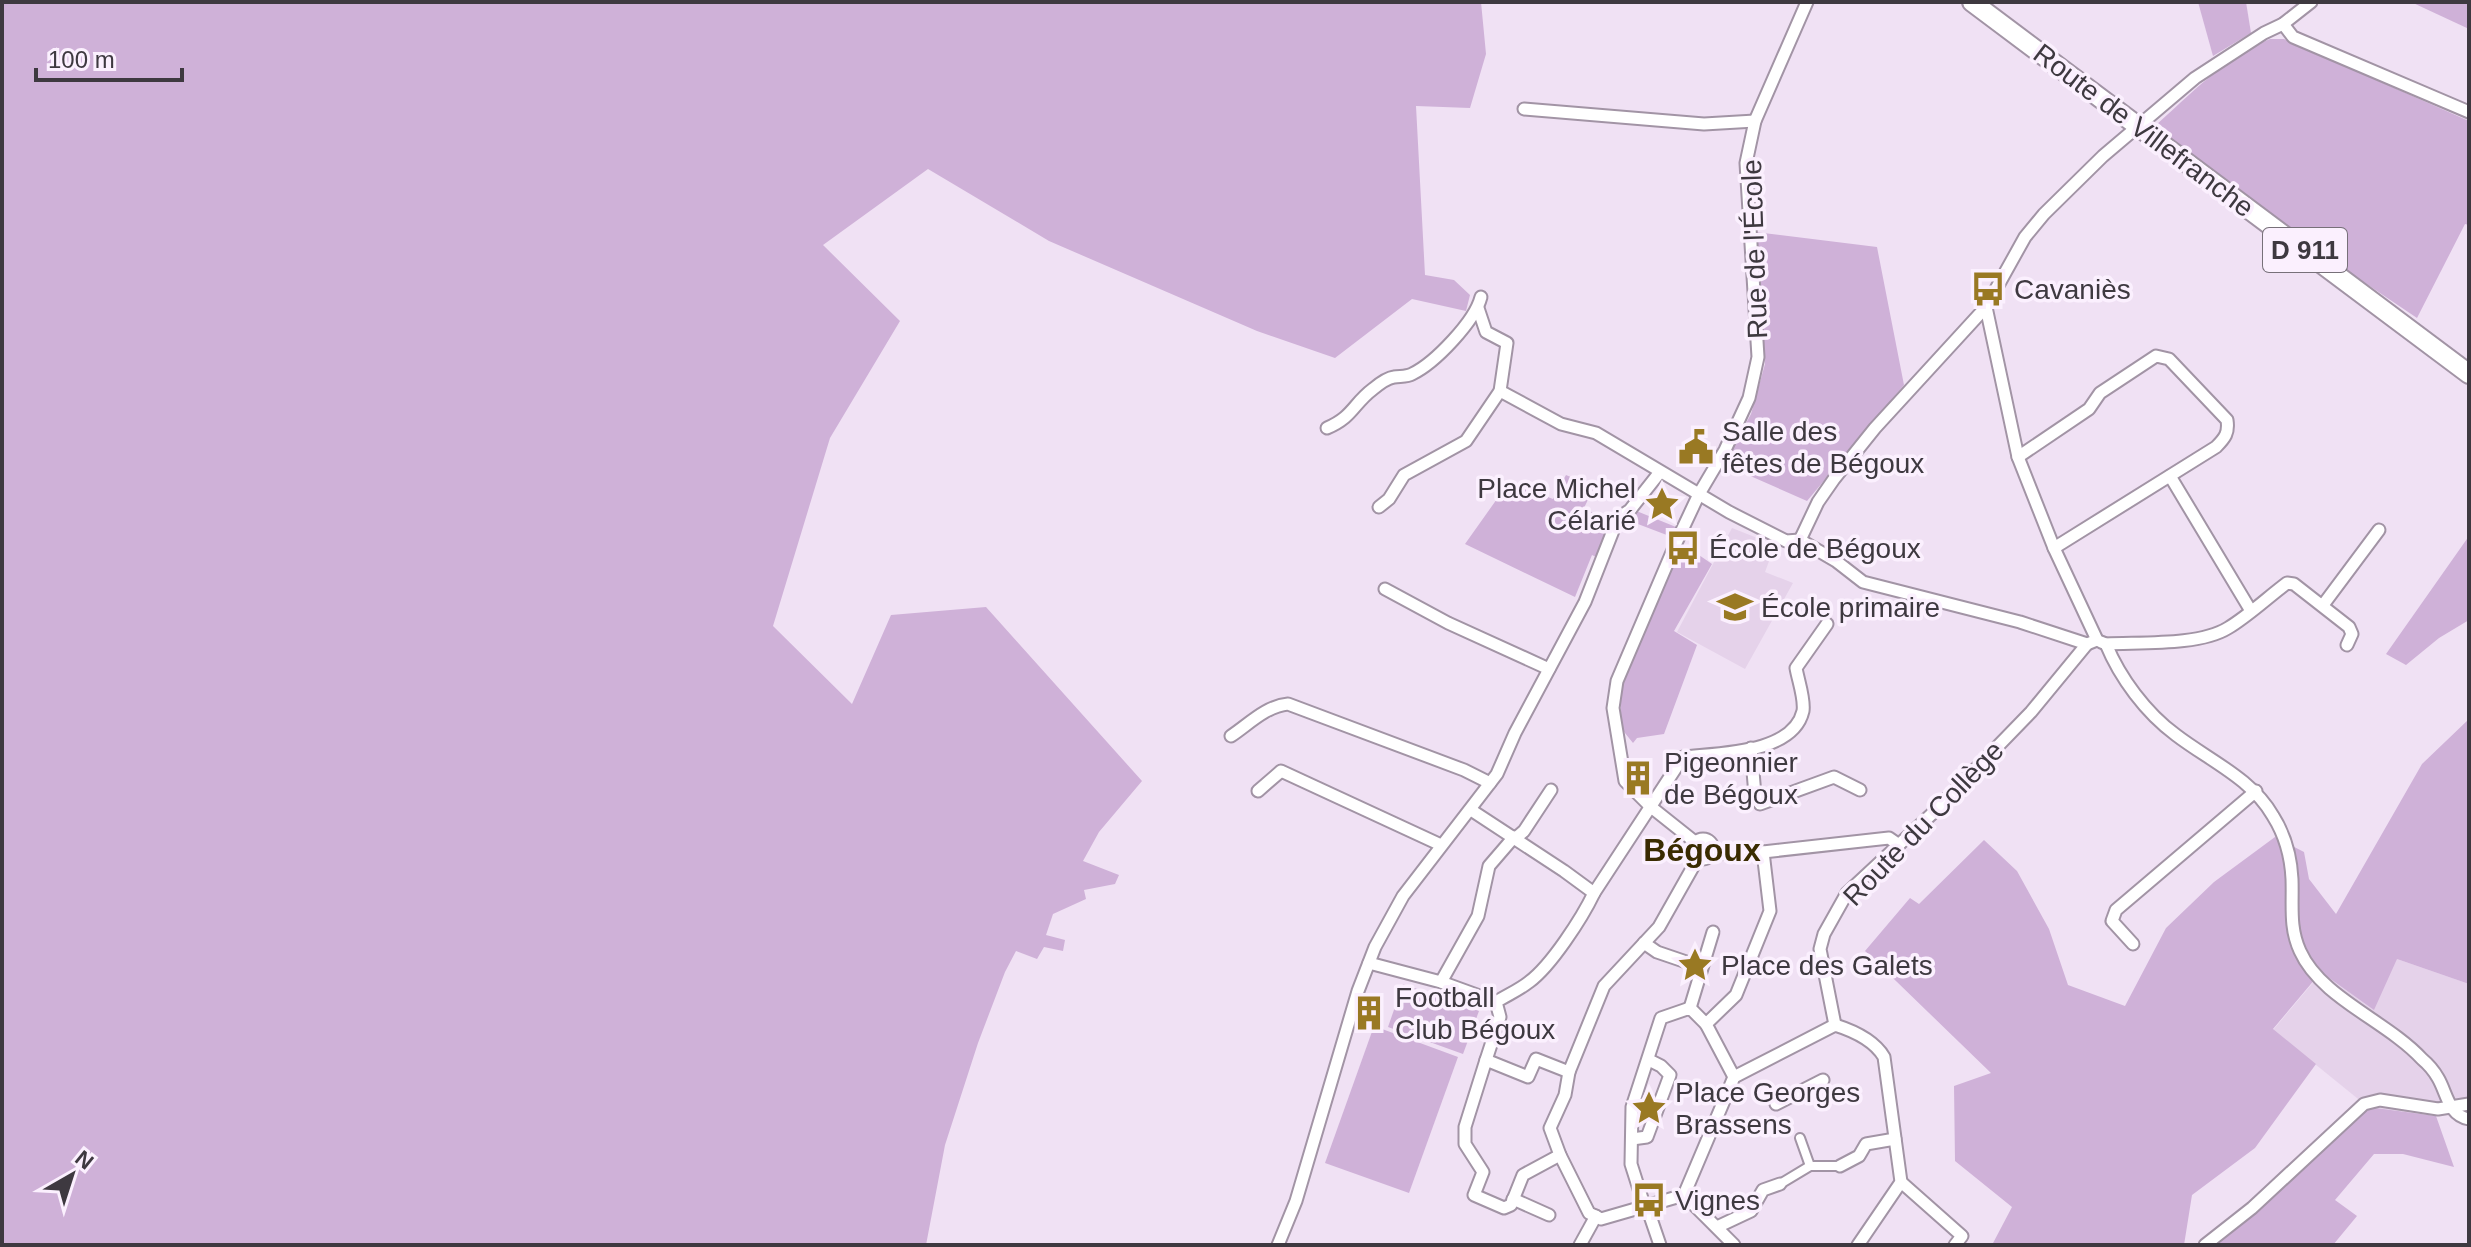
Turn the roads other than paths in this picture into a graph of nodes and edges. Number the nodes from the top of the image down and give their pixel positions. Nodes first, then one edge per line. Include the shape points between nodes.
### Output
1 (1807, 2) edge
2 (1972, 2) edge
3 (2311, 2) edge
4 (2283, 24) junction
5 (1524, 109) dead end
6 (2120, 112) junction
7 (2469, 112) edge
8 (1755, 121) junction
9 (2139, 127) junction
10 (2122, 141) junction
11 (1986, 307) junction
12 (2469, 374) edge
13 (1500, 391) junction
14 (1327, 428) dead end
15 (2018, 457) junction
16 (1660, 472) junction
17 (2170, 476) junction
18 (1699, 494) junction
19 (1379, 507) dead end
20 (2379, 530) dead end
21 (1800, 540) junction
22 (2054, 548) junction
23 (1385, 589) dead end
24 (2323, 605) junction
25 (2251, 611) junction
26 (1827, 624) dead end
27 (2096, 643) junction
28 (2347, 645) dead end
29 (1549, 669) junction
30 (1231, 736) dead end
31 (1751, 748) junction
32 (1490, 783) junction
33 (1551, 790) dead end
34 (1860, 790) dead end
35 (1258, 791) dead end
36 (2256, 791) junction
37 (1651, 807) junction
38 (1471, 810) junction
39 (1515, 838) junction
40 (1695, 842) junction
41 (1441, 845) junction
42 (1899, 845) junction
43 (1763, 852) junction
44 (1712, 854) junction
45 (1698, 858) junction
46 (1594, 893) junction
47 (1713, 932) dead end
48 (1644, 943) junction
49 (2133, 944) dead end
50 (1369, 963) junction
51 (1701, 967) junction
52 (1441, 982) junction
53 (1496, 1002) junction
54 (1690, 1008) junction
55 (1706, 1024) junction
56 (1835, 1025) junction
57 (1486, 1060) junction
58 (1649, 1060) junction
59 (1569, 1072) junction
60 (1734, 1077) junction
61 (1823, 1080) dead end
62 (1776, 1104) dead end
63 (2469, 1104) edge
64 (2450, 1106) junction
65 (2469, 1119) edge
66 (1800, 1138) dead end
67 (1632, 1139) junction
68 (1895, 1139) junction
69 (1560, 1155) junction
70 (1810, 1166) junction
71 (1840, 1166) joint
72 (1901, 1182) junction
73 (1780, 1184) joint
74 (1684, 1195) junction
75 (1513, 1199) junction
76 (1646, 1207) junction
77 (1549, 1215) dead end
78 (1596, 1216) junction
79 (1717, 1227) junction
80 (1278, 1245) edge
81 (1580, 1245) edge
82 (1660, 1245) edge
83 (1734, 1245) edge
84 (1858, 1245) edge
85 (1955, 1245) edge
86 (2205, 1245) edge

1 - 8 street, Rue de l'École
2 - 6 main road, Route de Villefranche / D 911
3 - 4 street
4 - 7 street via 2293,37
4 - 9 street via 2195,78
5 - 8 street via 1704,124
6 - 9 main road, Route de Villefranche / D 911
6 - 10 street
8 - 18 street, Rue de l'École via 1746,163 1758,357 1749,398
9 - 10 street
9 - 12 main road, Route de Villefranche / D 911
10 - 11 street via 2025,237
11 - 15 street
11 - 21 street via 1845,465 1818,502
13 - 14 street via 1507,343 1486,332 1479,302 1465,327 1411,376 1391,377 1343,421
13 - 16 street via 1561,424 1596,433
13 - 19 street via 1466,441 1404,475
15 - 17 street via 2089,409 2100,393 2163,356 2227,420 2228,429 2216,447
15 - 22 street
16 - 18 street
16 - 29 street via 1618,518 1585,602
17 - 22 street
17 - 25 street
18 - 21 street via 1786,541
18 - 37 street, Rue de l'École via 1617,681 1613,708 1625,781
20 - 24 street
21 - 27 street via 1863,582
22 - 27 street
23 - 29 street
24 - 25 street via 2287,583
24 - 28 street via 2349,627
25 - 27 street via 2213,635
26 - 31 street via 1796,668 1803,709 1799,719 1774,744
27 - 36 street via 2143,704 2174,734
27 - 42 street, Route du Collège
29 - 32 street
30 - 32 street via 1262,713 1288,704
31 - 34 street via 1760,804 1834,777
31 - 37 street via 1683,757
32 - 38 street
33 - 39 street
35 - 41 street via 1281,771
36 - 49 street via 2116,910 2112,921
36 - 64 street via 2290,854 2291,925 2300,952 2316,977 2422,1058
37 - 40 street, Rue de l'École
37 - 46 street
38 - 39 street
38 - 41 street
39 - 46 street
39 - 52 street via 1489,866 1478,916
40 - 44 street via 1709,840
40 - 45 street via 1692,851
41 - 50 street via 1403,896
42 - 43 street via 1889,838
42 - 56 street, Route du Collège via 1847,893 1824,934 1820,949
43 - 44 street
43 - 55 street via 1770,911 1736,995
44 - 45 street
45 - 48 street via 1659,927
46 - 53 street via 1544,967
47 - 51 street
48 - 51 street
48 - 59 street via 1604,986
50 - 52 street
50 - 80 street
51 - 54 street
52 - 53 street
53 - 57 street via 1500,1017
54 - 55 street
54 - 58 street via 1661,1018
55 - 60 street
56 - 60 street
56 - 68 street via 1878,1046 1884,1057
57 - 59 street via 1528,1077 1536,1059
57 - 75 street via 1465,1127 1465,1144 1483,1172 1474,1195 1504,1208
58 - 67 street via 1632,1107
58 - 67 street via 1670,1075 1647,1137
59 - 69 street via 1550,1128
60 - 74 street
61 - 62 street
63 - 64 street
64 - 65 street
64 - 86 street via 2438,1109 2380,1100 2364,1104
66 - 70 street
67 - 76 street via 1631,1164
68 - 71 street via 1866,1144 1859,1156
68 - 72 street
69 - 75 street via 1523,1175
69 - 78 street via 1589,1213
70 - 71 street
70 - 73 street
72 - 84 street
72 - 85 street via 1962,1236
73 - 79 street via 1763,1190 1751,1211
74 - 76 street
74 - 79 street
75 - 77 street
76 - 78 street
76 - 82 street
78 - 81 street
79 - 83 street

